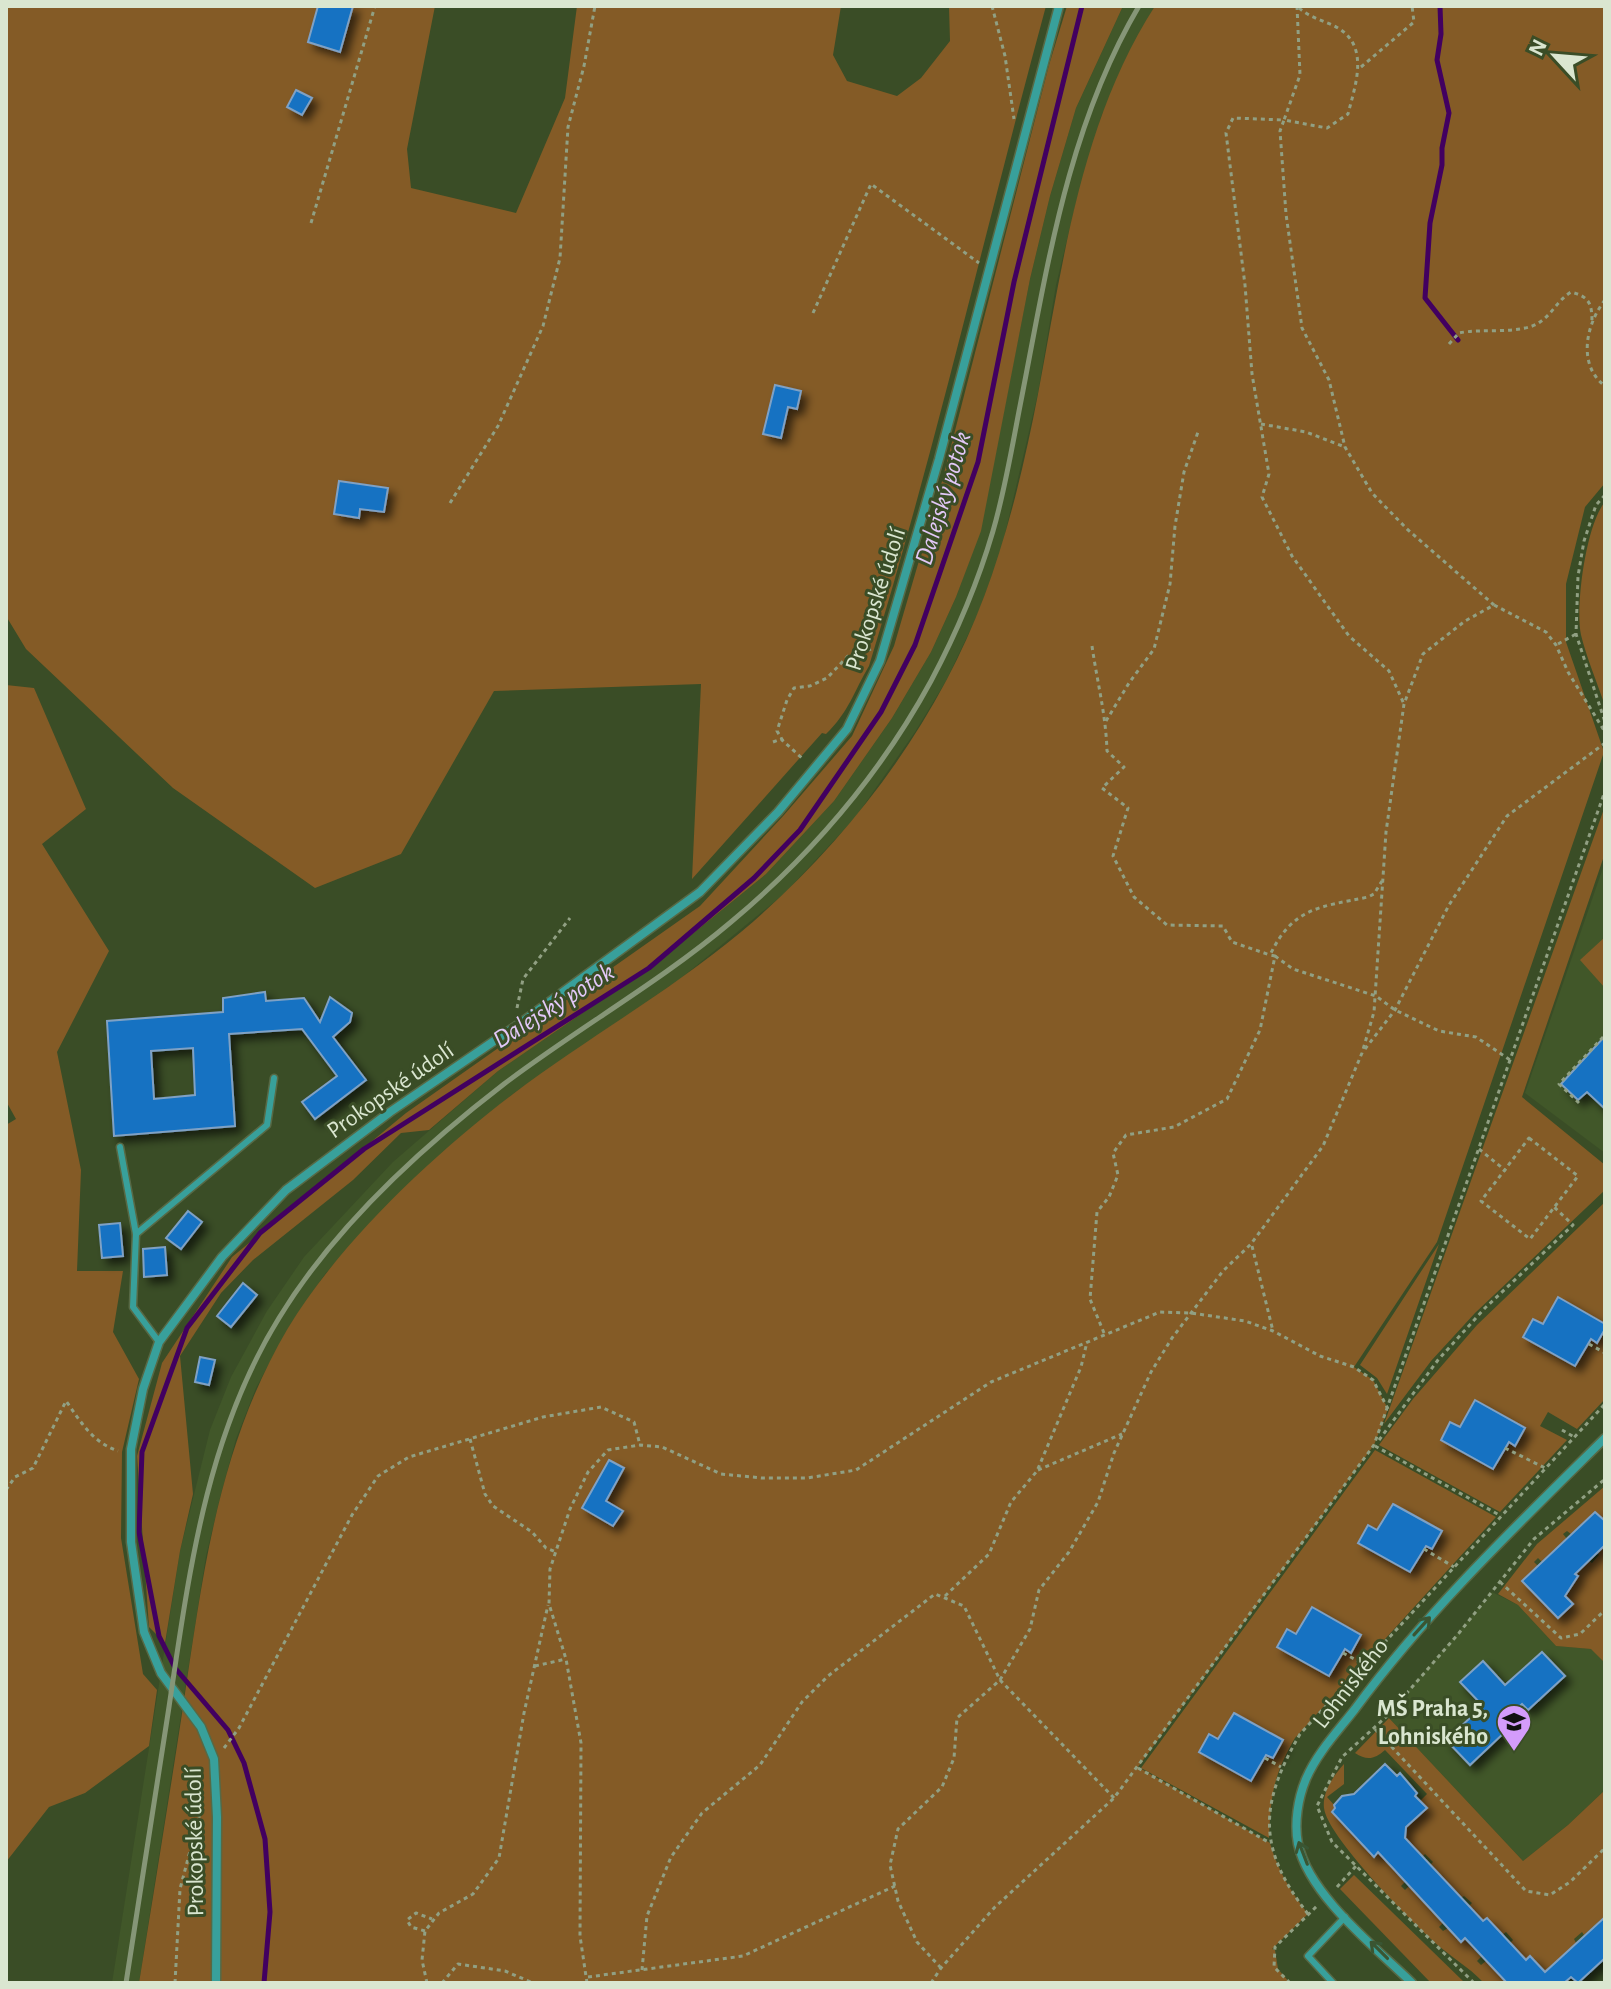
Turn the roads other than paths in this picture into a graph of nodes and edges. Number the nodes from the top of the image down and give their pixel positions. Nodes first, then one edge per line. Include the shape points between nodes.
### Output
1 (1059, 6) edge
2 (274, 1078) dead end
3 (120, 1147) dead end
4 (136, 1234) junction
5 (159, 1342) junction
6 (1605, 1438) edge
7 (1345, 1917) junction
8 (216, 1983) edge
9 (1333, 1983) edge
10 (1412, 1983) edge

1 - 5 street, Prokopské údolí via 885,645 847,729 778,812 700,892 286,1190 222,1257
2 - 4 lane via 267,1125
3 - 4 lane
4 - 5 lane via 133,1307
5 - 8 street, Prokopské údolí via 131,1449 131,1542 144,1632 161,1673 201,1727 214,1759
7 -> 6 street, Lohniského via 1319,1891 1299,1845 1297,1814 1306,1779 1396,1654
7 - 9 lane via 1308,1956
10 -> 7 street, Lohniského

